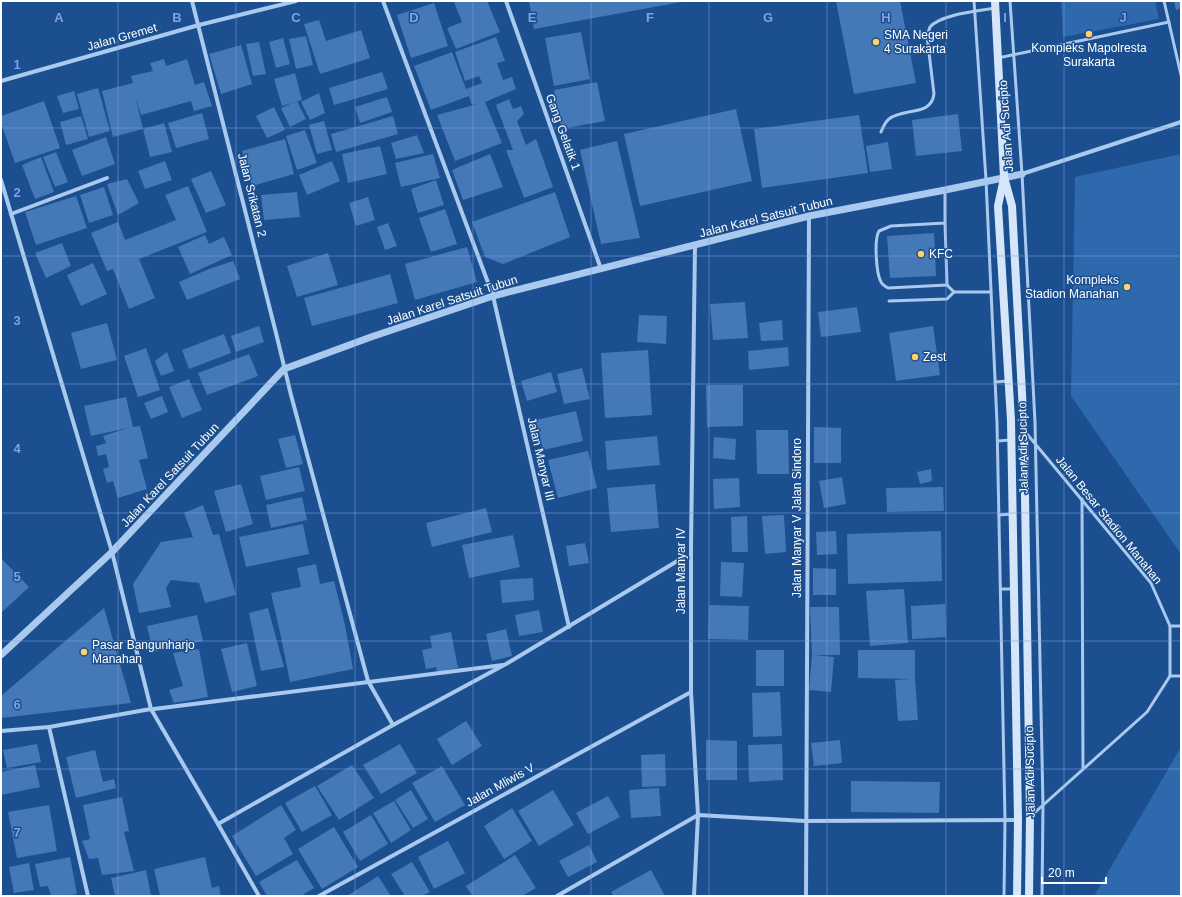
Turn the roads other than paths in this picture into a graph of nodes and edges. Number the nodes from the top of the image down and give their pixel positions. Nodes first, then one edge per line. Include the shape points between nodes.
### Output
1 (192, 1) edge
2 (296, 1) edge
3 (383, 1) edge
4 (506, 1) edge
5 (974, 1) edge
6 (1010, 1) edge
7 (1164, 1) edge
8 (995, 4) edge
9 (975, 12) junction
10 (1169, 22) junction
11 (200, 26) junction
12 (1014, 55) junction
13 (1181, 55) edge
14 (1177, 56) junction
15 (998, 58) junction
16 (1181, 75) edge
17 (1, 81) edge
18 (1181, 122) edge
19 (881, 132) dead end
20 (1022, 174) junction
21 (1004, 177) junction
22 (107, 178) dead end
23 (1, 180) edge
24 (986, 180) junction
25 (945, 190) junction
26 (11, 214) junction
27 (809, 216) junction
28 (945, 223) junction
29 (695, 245) junction
30 (602, 269) junction
31 (947, 285) junction
32 (954, 292) junction
33 (991, 292) junction
34 (493, 296) junction
35 (889, 301) dead end
36 (284, 370) junction
37 (1009, 381) junction
38 (995, 382) junction
39 (1024, 431) junction
40 (1011, 440) junction
41 (998, 441) junction
42 (1035, 443) junction
43 (1082, 499) junction
44 (1012, 514) junction
45 (999, 515) junction
46 (112, 552) junction
47 (684, 557) dead end
48 (1001, 589) junction
49 (1014, 589) junction
50 (1170, 626) junction
51 (1181, 626) edge
52 (570, 627) junction
53 (1, 655) edge
54 (506, 664) junction
55 (1170, 676) junction
56 (1181, 676) edge
57 (368, 681) junction
58 (691, 692) junction
59 (152, 709) junction
60 (393, 725) junction
61 (49, 726) junction
62 (1, 731) edge
63 (1083, 769) junction
64 (1043, 805) junction
65 (698, 815) junction
66 (1030, 816) junction
67 (1005, 820) junction
68 (1018, 820) junction
69 (805, 821) junction
70 (218, 824) junction
71 (88, 896) edge
72 (258, 896) edge
73 (319, 896) edge
74 (557, 896) edge
75 (694, 896) edge
76 (806, 896) edge
77 (1004, 896) edge
78 (1017, 896) edge
79 (1029, 896) edge
80 (1042, 896) edge

1 - 11 street, Jalan Srikatan 2
2 - 11 street, Jalan Gremet
3 - 34 street, Jalan Manyar III
4 - 30 street, Gang Gelatik 1
5 - 9 lane, Jalan Adi Sucipto
6 - 12 lane, Jalan Adi Sucipto
7 - 10 lane
8 - 9 lane
8 - 15 main road, Jalan Adi Sucipto
9 - 19 lane via 948,17 930,28 927,36 933,101 925,108 888,119
9 - 24 lane, Jalan Adi Sucipto
10 - 12 lane
10 - 14 lane
11 - 17 street, Jalan Gremet
11 - 36 street, Jalan Srikatan 2
12 - 15 lane
12 - 20 lane, Jalan Adi Sucipto
13 - 14 lane
14 - 16 lane
15 - 21 main road, Jalan Adi Sucipto
18 - 20 street
20 - 21 street, Jalan Karel Satsuit Tubun
20 - 42 lane, Jalan Adi Sucipto via 1036,422
21 - 24 street, Jalan Karel Satsuit Tubun
21 - 37 main road, Jalan Adi Sucipto via 998,206
21 - 39 main road, Jalan Adi Sucipto via 1012,206
22 - 26 street
23 - 26 street
24 - 25 street, Jalan Karel Satsuit Tubun
24 - 33 lane, Jalan Adi Sucipto
25 - 27 street, Jalan Karel Satsuit Tubun
25 - 28 lane
26 - 46 street
27 - 29 street, Jalan Karel Satsuit Tubun
27 - 69 street, Jalan Manyar V Jalan Sindoro
28 - 31 lane
28 - 31 lane via 891,226 879,231 876,239 881,284 888,288
29 - 30 street, Jalan Karel Satsuit Tubun
29 - 58 street, Jalan Manyar IV
30 - 34 street, Jalan Karel Satsuit Tubun
31 - 32 lane
32 - 33 lane
32 - 35 lane via 947,299
33 - 38 lane, Jalan Adi Sucipto
34 - 36 street, Jalan Karel Satsuit Tubun via 371,337
34 - 52 street, Jalan Manyar III
36 - 46 street, Jalan Karel Satsuit Tubun
36 - 57 street, Jalan Srikatan 2
37 - 38 lane
37 - 40 main road, Jalan Adi Sucipto
38 - 41 lane, Jalan Adi Sucipto
39 - 42 lane, Jalan Besar Stadion Manahan
39 - 66 main road, Jalan Adi Sucipto
40 - 41 lane
40 - 44 main road, Jalan Adi Sucipto
41 - 45 lane, Jalan Adi Sucipto
42 - 43 lane, Jalan Besar Stadion Manahan
42 - 64 lane, Jalan Adi Sucipto
43 - 50 lane, Jalan Besar Stadion Manahan via 1151,583
43 - 63 lane
44 - 45 lane
44 - 49 main road, Jalan Adi Sucipto
45 - 48 lane, Jalan Adi Sucipto
46 - 53 street, Jalan Karel Satsuit Tubun
46 - 59 street
47 - 52 street
48 - 49 lane
48 - 67 lane, Jalan Adi Sucipto
49 - 68 main road, Jalan Adi Sucipto
50 - 51 lane
50 - 55 lane, Jalan Besar Stadion Manahan
52 - 54 street
54 - 57 street
54 - 60 street
55 - 56 lane
55 - 63 lane via 1147,712
57 - 59 street
57 - 60 street, Jalan Srikatan 2
58 - 65 street, Jalan Manyar IV
58 - 73 street, Jalan Mliwis V
59 - 61 street
59 - 70 street
60 - 70 street
61 - 62 street
61 - 71 street
63 - 64 lane
64 - 66 lane
64 - 80 lane, Jalan Adi Sucipto
65 - 69 street
65 - 74 street
65 - 75 street, Jalan Manyar IV
66 - 79 main road, Jalan Adi Sucipto
67 - 68 street
67 - 69 street
67 - 77 lane, Jalan Adi Sucipto
68 - 78 main road, Jalan Adi Sucipto
69 - 76 street, Jalan Manyar V Jalan Sindoro
70 - 72 street

